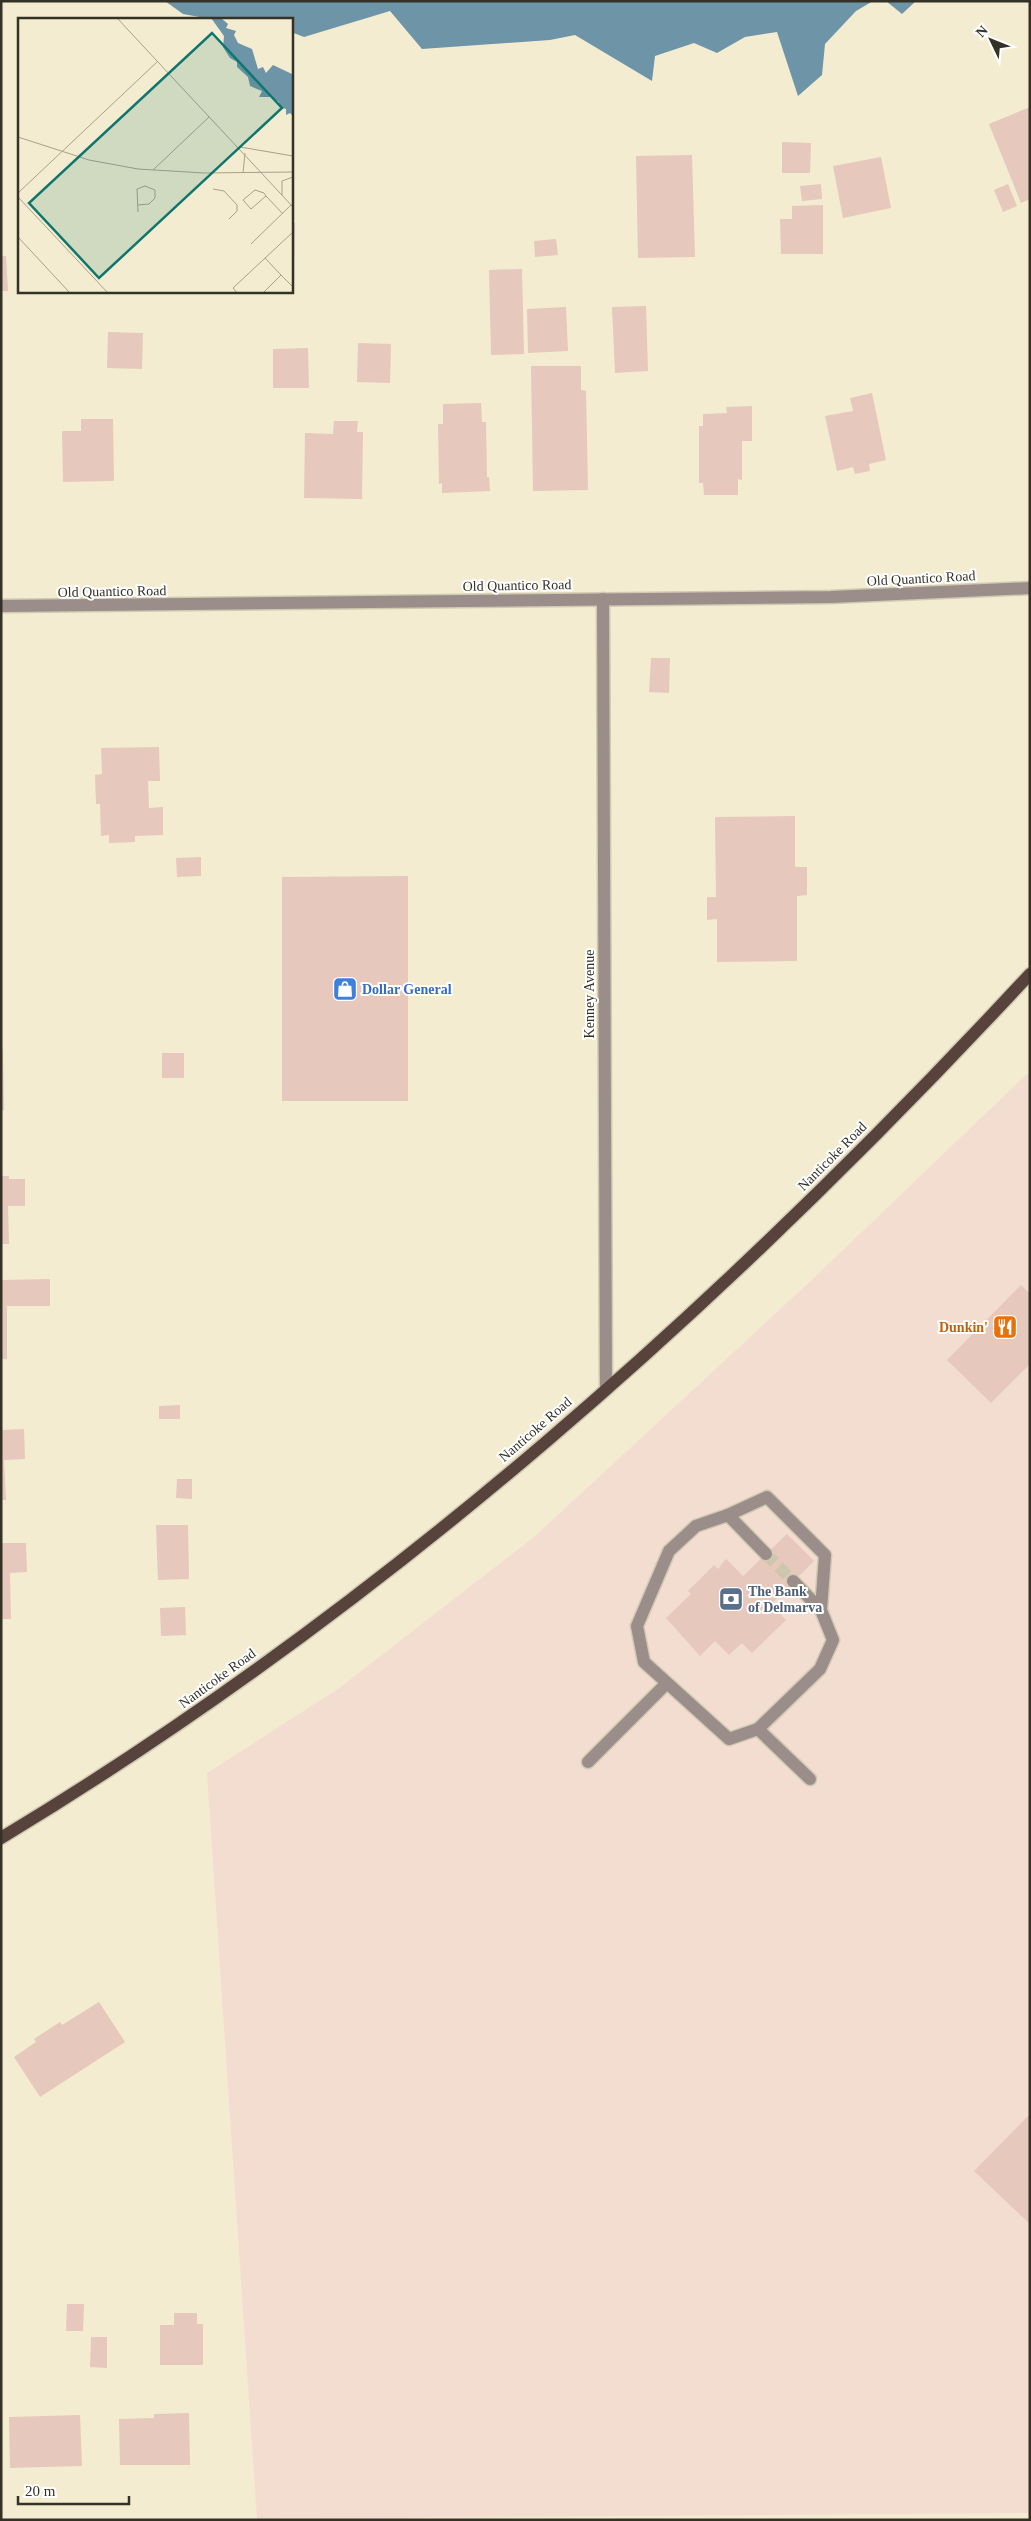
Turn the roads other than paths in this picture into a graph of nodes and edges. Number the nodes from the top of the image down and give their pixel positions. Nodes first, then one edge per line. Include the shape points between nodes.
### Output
1 (1030, 578) edge
2 (1030, 588) edge
3 (1014, 589) junction
4 (603, 599) junction
5 (1, 606) edge
6 (1030, 974) edge
7 (606, 1388) junction
8 (728, 1515) junction
9 (766, 1554) tunnel mouth
10 (793, 1581) tunnel mouth
11 (821, 1610) junction
12 (666, 1684) junction
13 (758, 1729) junction
14 (588, 1762) dead end
15 (810, 1778) dead end
16 (1, 1838) edge

1 - 3 street
2 - 3 street, Old Quantico Road
3 - 4 street, Old Quantico Road via 831,597
4 - 5 street, Old Quantico Road
4 - 7 street, Kenney Avenue
6 - 7 main road, Nanticoke Road via 746,1264
7 - 16 main road, Nanticoke Road via 399,1563 184,1720 89,1785
8 - 9 street
8 - 11 street via 767,1497 825,1555
8 - 12 street via 696,1526 669,1551 637,1626 644,1662
10 - 11 street
11 - 13 street via 833,1640 820,1669
12 - 13 street via 729,1739
12 - 14 street
13 - 15 street

